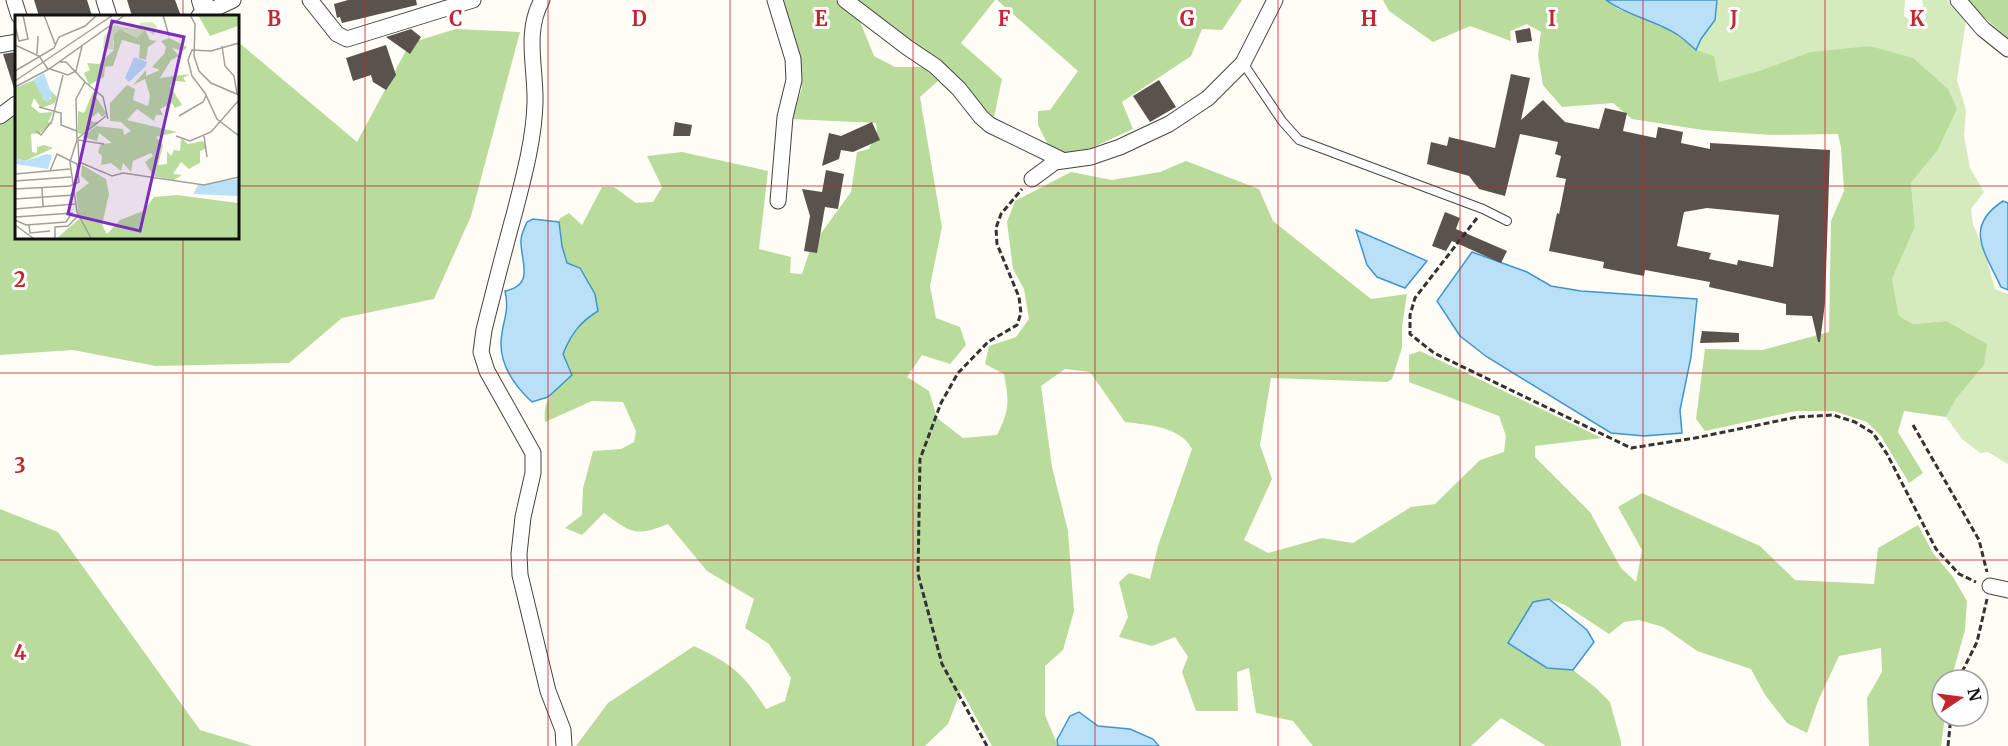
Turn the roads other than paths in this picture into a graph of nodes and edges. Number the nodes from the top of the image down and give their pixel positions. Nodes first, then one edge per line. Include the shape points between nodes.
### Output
1 (14, 0) edge
2 (104, 0) edge
3 (233, 0) edge
4 (309, 0) edge
5 (473, 0) edge
6 (542, 0) edge
7 (775, 0) edge
8 (845, 0) edge
9 (1275, 0) edge
10 (1958, 0) edge
11 (202, 10) edge
12 (19, 15) edge
13 (109, 15) edge
14 (15, 42) edge
15 (0, 45) edge
16 (2008, 49) edge
17 (1244, 63) junction
18 (0, 99) edge
19 (15, 104) edge
20 (15, 105) edge
21 (0, 116) edge
22 (1062, 160) junction
23 (1032, 180) road end
24 (777, 201) dead end
25 (1507, 221) dead end
26 (1990, 586) road end
27 (2008, 590) edge
28 (564, 746) edge

1 - 12 street
2 - 13 street
3 - 11 street
4 - 5 street via 337,34 347,39
6 - 28 street via 532,33 534,122 481,352 487,371 533,453 521,535 520,575 548,691 563,730
7 - 24 street via 794,80 785,117
8 - 22 street via 935,66 990,125
9 - 17 street
10 - 16 street via 1983,29
14 - 15 street
17 - 22 street via 1208,98 1169,124 1091,157
17 - 25 lane via 1299,140
18 - 19 street
20 - 21 street
22 - 23 street
26 - 27 street

